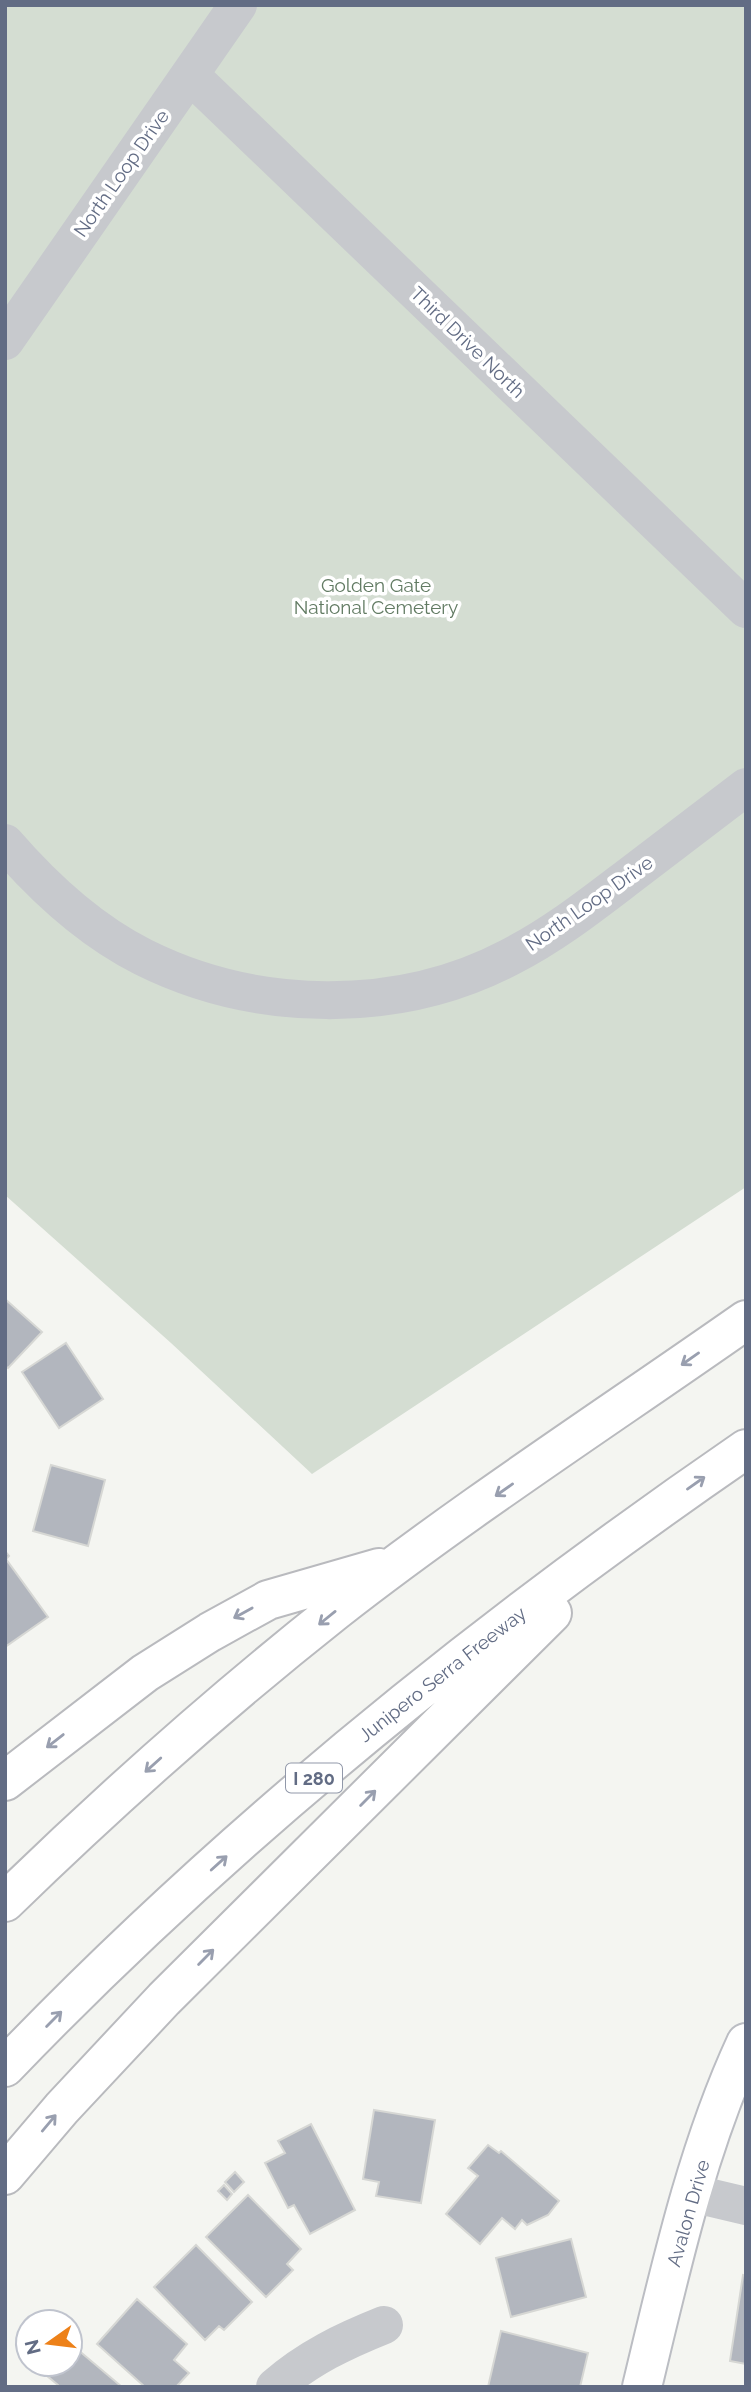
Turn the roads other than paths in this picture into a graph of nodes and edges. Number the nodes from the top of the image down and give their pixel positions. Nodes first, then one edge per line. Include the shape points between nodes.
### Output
1 (238, 5) edge
2 (190, 75) junction
3 (5, 341) edge
4 (746, 609) edge
5 (746, 787) edge
6 (5, 843) edge
7 (746, 1320) edge
8 (746, 1449) edge
9 (647, 1518) junction
10 (401, 1562) junction
11 (5, 1781) edge
12 (5, 1902) edge
13 (746, 2043) edge
14 (5, 2067) edge
15 (5, 2175) edge
16 (691, 2193) junction
17 (746, 2206) edge
18 (384, 2325) dead end
19 (275, 2387) edge
20 (642, 2387) edge

1 - 2 street, North Loop Drive
2 - 3 street, North Loop Drive
2 - 4 street, Third Drive North
5 - 6 street, North Loop Drive via 575,918 509,958 435,986 363,999 252,993 177,972 142,956 78,915
7 -> 10 main road
9 -> 8 main road, Junipero Serra Freeway / I 280
14 -> 9 main road, Junipero Serra Freeway / I 280 via 288,1800 464,1655
15 -> 9 main road via 156,2008
10 -> 11 main road via 256,1606 145,1673
10 -> 12 main road via 214,1711
13 - 16 main road, Avalon Drive
16 - 17 street
16 - 20 main road, Avalon Drive
18 - 19 street via 323,2352

